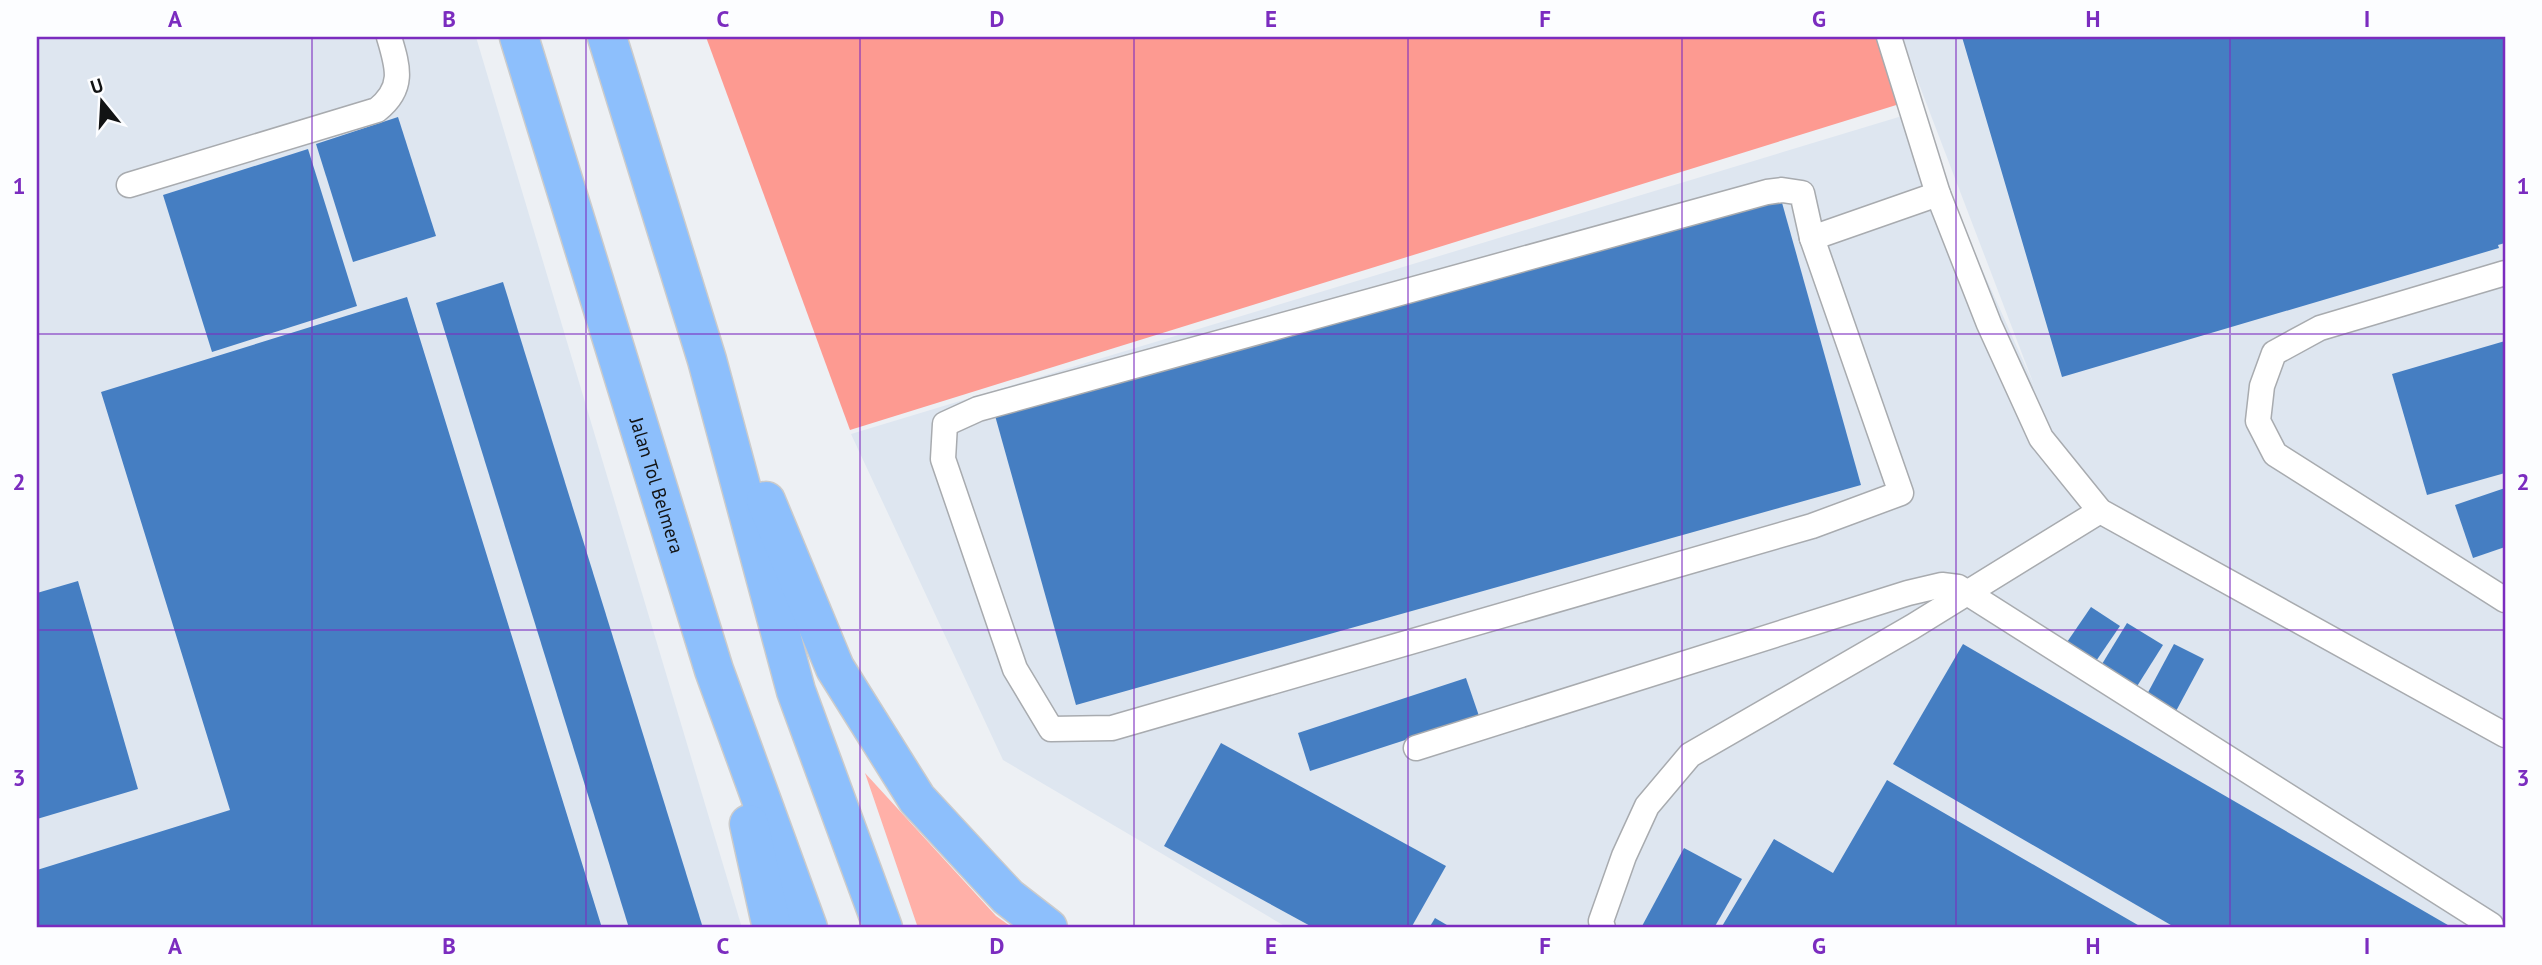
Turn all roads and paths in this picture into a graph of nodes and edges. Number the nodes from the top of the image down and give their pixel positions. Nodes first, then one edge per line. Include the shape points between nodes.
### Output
1 (389, 37) edge
2 (519, 37) edge
3 (607, 37) edge
4 (1889, 37) edge
5 (129, 186) dead end
6 (1938, 194) junction
7 (1812, 238) junction
8 (2505, 272) edge
9 (706, 360) junction
10 (2099, 511) junction
11 (1967, 592) junction
12 (2505, 600) edge
13 (714, 670) junction
14 (2505, 735) edge
15 (1416, 748) dead end
16 (2491, 925) dead end
17 (772, 928) edge
18 (808, 928) edge
19 (883, 928) edge
20 (1048, 928) edge
21 (1603, 928) edge

1 - 5 lane via 397,63 396,86 377,110
2 - 13 highway, Jalan Tol Belmera
3 - 9 highway
4 - 6 lane
6 - 7 lane
6 - 10 lane via 1989,324 2041,438
7 - 7 lane via 1901,493 1812,526 1112,728 1051,729 1015,669 943,459 945,424 978,409 1767,192 1802,194
8 - 12 lane via 2320,328 2274,353 2262,386 2258,421 2275,454
9 - 19 highway via 796,691
9 - 20 highway via 835,668 918,799 1009,897
10 - 11 lane
10 - 14 lane
11 - 15 lane via 1942,585 1908,593
11 - 16 lane
11 - 21 lane via 1690,755 1647,806 1624,856 1601,921
13 - 17 highway
13 - 18 highway, Jalan Tol Belmera

